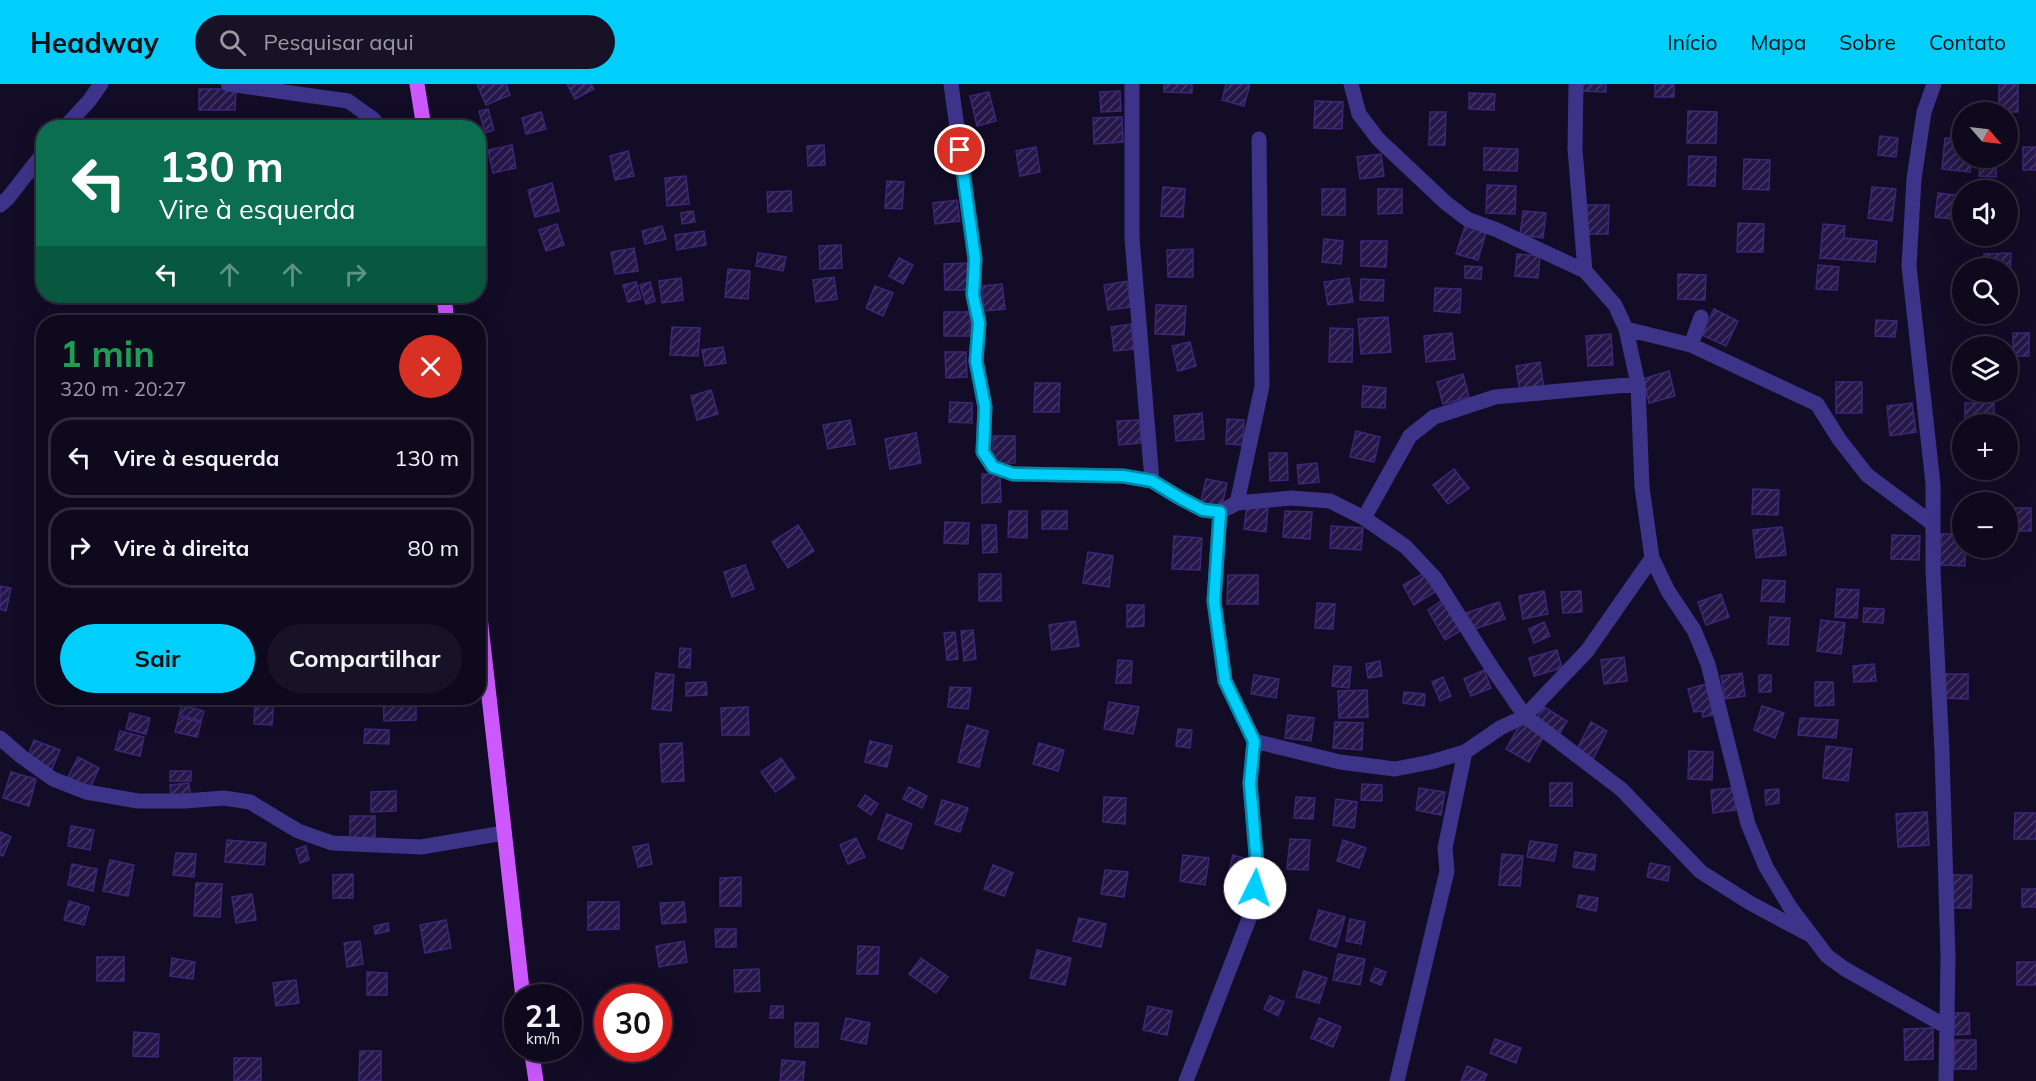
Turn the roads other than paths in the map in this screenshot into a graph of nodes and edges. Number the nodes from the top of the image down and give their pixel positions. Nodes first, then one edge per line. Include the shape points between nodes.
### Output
1 (101, 84) edge
2 (228, 84) edge
3 (417, 84) edge
4 (951, 84) edge
5 (1132, 84) edge
6 (1351, 84) edge
7 (1576, 84) edge
8 (1934, 84) edge
9 (72, 120) edge
10 (374, 120) edge
11 (423, 120) edge
12 (1259, 140) dead end
13 (36, 162) edge
14 (0, 205) edge
15 (1585, 271) junction
16 (1701, 317) dead end
17 (1626, 329) junction
18 (1691, 345) junction
19 (1638, 384) junction
20 (1152, 481) junction
21 (1237, 503) junction
22 (1220, 512) junction
23 (1364, 518) junction
24 (1933, 524) junction
25 (1652, 558) junction
26 (486, 671) edge
27 (1525, 716) junction
28 (0, 738) edge
29 (1254, 741) junction
30 (1465, 752) junction
31 (504, 833) junction
32 (1810, 935) junction
33 (521, 984) edge
34 (1947, 1027) junction
35 (533, 1062) edge
36 (536, 1081) edge
37 (1186, 1081) edge
38 (1397, 1081) edge
39 (1947, 1081) edge

1 - 9 street
2 - 10 street via 348,101
3 - 11 main road
4 - 20 street via 975,259 973,295 979,323 976,361 985,407 983,452 993,467 1013,474 1123,476
5 - 20 street via 1132,238
6 - 15 street via 1359,114 1378,139 1446,203 1467,219
7 - 15 street via 1575,149
8 - 24 street via 1924,112 1916,168 1909,266 1933,484
12 - 21 street via 1262,386
13 - 14 street
15 - 17 street via 1615,305
16 - 18 street
17 - 18 street
17 - 19 street
18 - 24 street via 1817,404 1867,476
19 - 23 street via 1495,397 1434,417 1410,436
19 - 25 street via 1642,487
20 - 22 street via 1203,510
21 - 22 street
21 - 23 street via 1291,498 1330,501
22 - 29 street via 1214,601 1225,681
23 - 27 street via 1406,547 1436,578
24 - 34 street via 1948,946
25 - 27 street via 1587,651
25 - 32 street via 1694,630 1708,664 1748,824 1766,867
26 - 31 main road
27 - 30 street
27 - 32 street via 1621,789 1701,872
28 - 31 street via 53,779 86,792 138,801 224,798 250,802 298,831 332,843 421,847
29 - 30 street via 1340,762 1395,769
29 - 37 street via 1250,783 1257,866 1252,911
30 - 38 street via 1445,848 1447,871
31 - 33 main road
32 - 34 street via 1827,956 1845,969
34 - 39 street
35 - 36 main road

